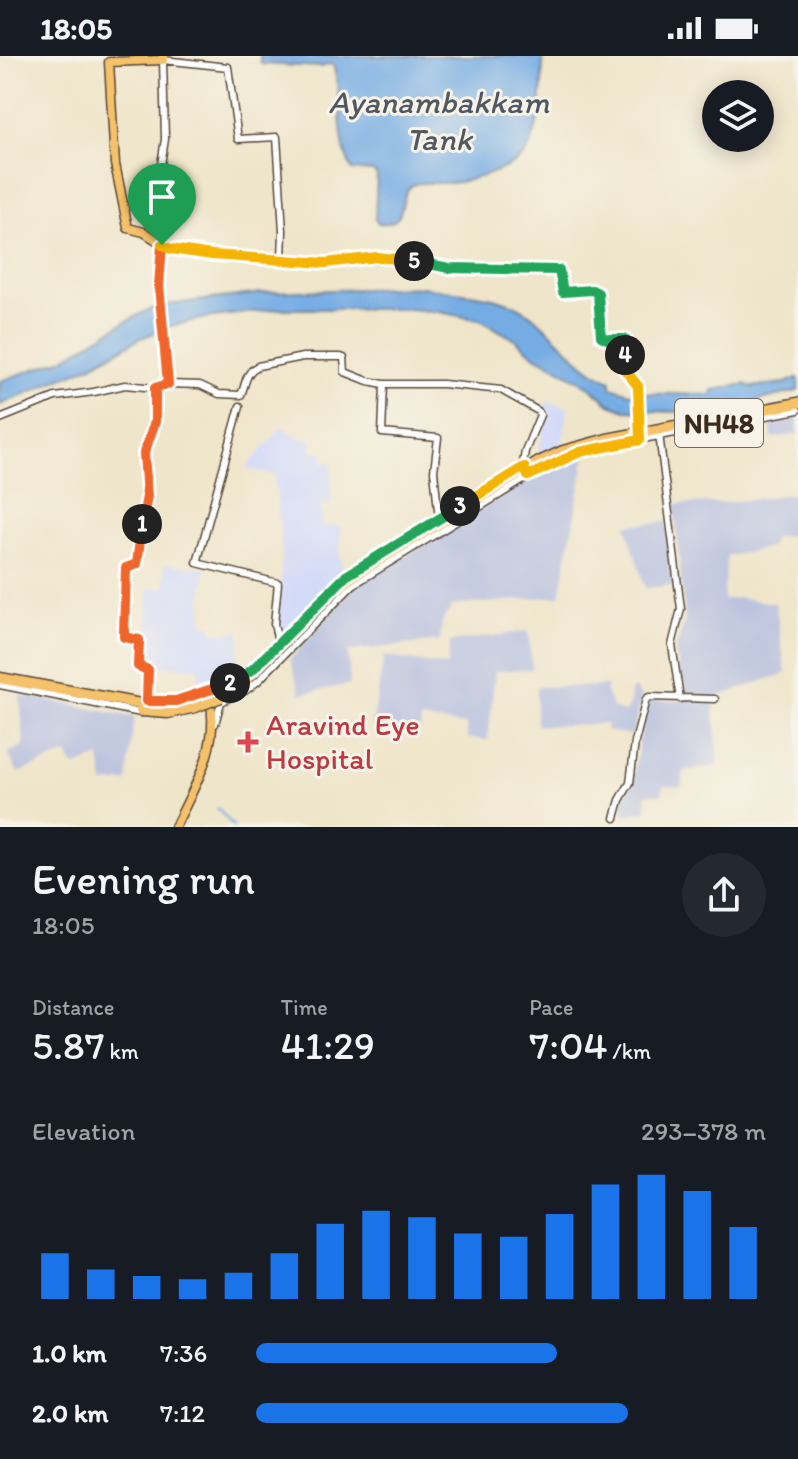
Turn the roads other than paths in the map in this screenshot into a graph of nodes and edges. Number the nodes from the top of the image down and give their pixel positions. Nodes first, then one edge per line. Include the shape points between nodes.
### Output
1 (163, 58) edge
2 (162, 244) junction
3 (282, 259) junction
4 (168, 384) junction
5 (384, 384) junction
6 (155, 388) junction
7 (241, 395) junction
8 (797, 404) edge
9 (0, 419) edge
10 (645, 431) junction
11 (526, 472) junction
12 (439, 519) junction
13 (339, 591) junction
14 (278, 646) junction
15 (5, 680) edge
16 (67, 697) junction
17 (213, 699) junction
18 (680, 699) junction
19 (715, 699) dead end
20 (122, 701) junction
21 (147, 701) junction
22 (212, 727) junction
23 (615, 818) dead end
24 (174, 827) edge

1 - 2 street
1 - 2 main road via 109,62 115,164 128,228
1 - 3 street via 228,67 238,139 277,137
2 - 3 main road via 202,254
2 - 4 street via 158,262
3 - 10 main road via 338,263 386,258 442,268 559,270 563,292 598,293 601,336 625,339 625,370 637,383
4 - 6 street
4 - 7 street
5 - 7 street via 347,373 343,357 303,357 251,369
5 - 11 street via 455,385 514,396 540,414 525,451
5 - 12 street via 382,433 438,438 434,471
6 - 9 street via 125,385 55,397
6 - 21 street via 155,422 144,453 147,501 137,564 126,568 124,609 124,637 139,640 138,666 148,670
7 - 14 street via 198,563 278,583
8 - 10 highway, NH48
8 - 10 highway, NH48 via 762,416
10 - 11 highway, NH48 via 577,450
10 - 18 street via 681,610 672,644
11 - 12 street
11 - 13 highway, NH48
11 - 13 highway, NH48 via 374,563
12 - 13 street
13 - 14 highway, NH48
13 - 17 highway, NH48 via 255,680
14 - 17 highway via 248,682
14 - 20 highway, NH48 via 247,679 186,703
14 - 21 street via 239,680 181,700
15 - 16 highway, NH48
15 - 20 highway, NH48
15 - 21 street
16 - 17 highway, NH48 via 153,713 178,712
16 - 22 street via 157,716 201,709
17 - 20 highway via 164,709
17 - 22 main road
17 - 22 street
18 - 19 street
18 - 23 street via 646,699 630,783
22 - 24 main road via 199,775

